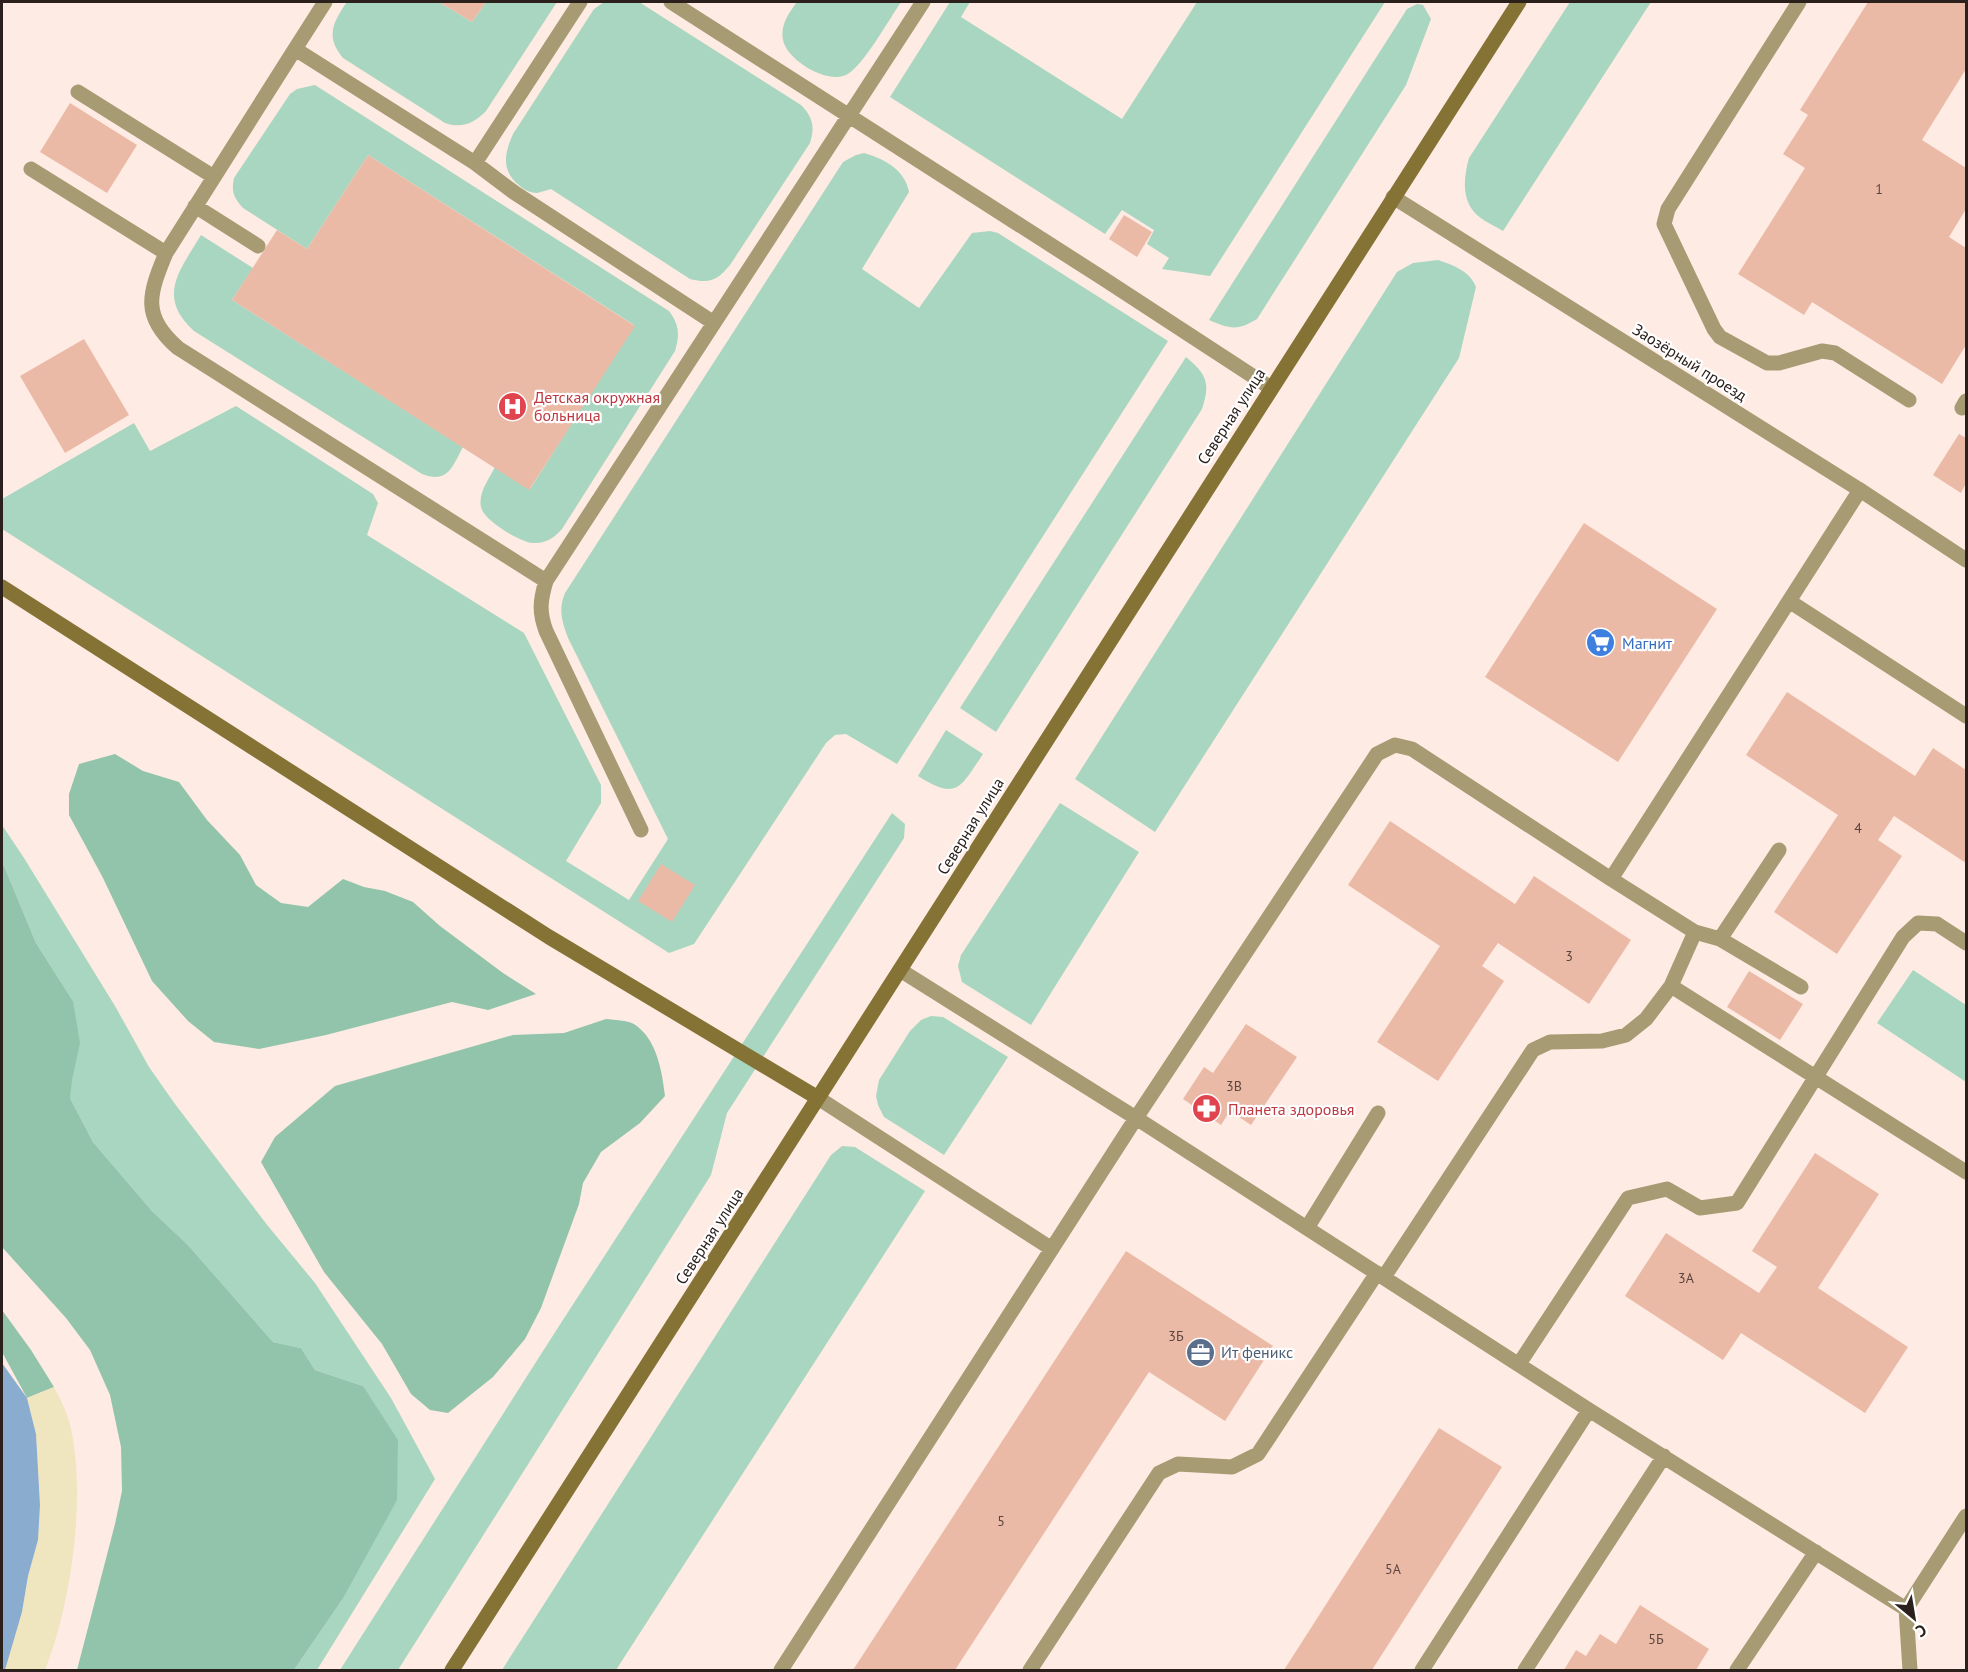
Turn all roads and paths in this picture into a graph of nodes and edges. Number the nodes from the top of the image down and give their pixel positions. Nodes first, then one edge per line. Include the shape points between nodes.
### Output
1 (325, 2) edge
2 (580, 2) edge
3 (671, 2) edge
4 (923, 2) edge
5 (1519, 2) edge
6 (1799, 2) edge
7 (295, 49) junction
8 (78, 92) dead end
9 (850, 115) junction
10 (475, 163) junction
11 (31, 169) dead end
12 (214, 177) junction
13 (1393, 197) junction
14 (195, 206) junction
15 (258, 246) dead end
16 (166, 253) junction
17 (714, 323) junction
18 (1270, 388) junction
19 (1909, 400) dead end
20 (1860, 490) junction
21 (1966, 560) edge
22 (546, 581) junction
23 (2, 587) edge
24 (1789, 601) junction
25 (1966, 716) edge
26 (641, 830) dead end
27 (1779, 850) dead end
28 (1611, 879) junction
29 (1695, 932) junction
30 (1720, 939) junction
31 (1966, 943) edge
32 (900, 970) junction
33 (1671, 986) junction
34 (1801, 987) dead end
35 (1814, 1077) junction
36 (818, 1098) junction
37 (1378, 1113) dead end
38 (1136, 1118) junction
39 (1966, 1172) edge
40 (1307, 1228) junction
41 (1052, 1250) junction
42 (1380, 1275) junction
43 (1519, 1365) junction
44 (1589, 1410) junction
45 (1664, 1456) junction
46 (1966, 1516) edge
47 (1816, 1552) junction
48 (1906, 1609) junction
49 (452, 1671) edge
50 (781, 1671) edge
51 (1030, 1671) edge
52 (1422, 1671) edge
53 (1525, 1671) edge
54 (1737, 1671) edge
55 (1910, 1671) edge

1 - 7 street
2 - 10 street
3 - 9 street
4 - 9 street
5 - 13 main road, Северная улица
6 - 19 street via 1668,209 1664,224 1720,337 1767,363 1822,351 1835,353
7 - 10 street
7 - 12 street
8 - 12 street
9 - 17 street
9 - 18 street
10 - 17 street
11 - 16 street
12 - 14 street
13 - 18 main road, Северная улица
13 - 20 street, Заозёрный проезд
14 - 15 street
14 - 16 street
16 - 22 street via 155,278 151,301 154,320 164,336
17 - 22 street
18 - 32 main road, Северная улица
20 - 21 street, Заозёрный проезд
20 - 24 street
22 - 26 street via 540,616
23 - 36 main road via 549,937
24 - 25 street
24 - 28 street
27 - 30 street
28 - 29 street
28 - 38 street via 1412,749 1395,746 1377,754
29 - 30 street
29 - 33 street
30 - 34 street
31 - 35 street via 1936,924 1918,923 1903,937
32 - 36 main road, Северная улица
32 - 38 street
33 - 35 street
33 - 42 street via 1646,1019 1626,1035 1602,1041 1550,1041 1533,1050
35 - 39 street
35 - 43 street via 1737,1203 1700,1208 1667,1189 1628,1198
36 - 41 street
36 - 49 main road, Северная улица
37 - 40 street
38 - 40 street
38 - 41 street
40 - 42 street
41 - 50 street
42 - 43 street
42 - 51 street via 1258,1454 1232,1467 1178,1464 1158,1473
43 - 44 street
44 - 45 street
44 - 52 street
45 - 47 street
45 - 53 street
46 - 48 street
47 - 48 street
47 - 54 street
48 - 55 street

